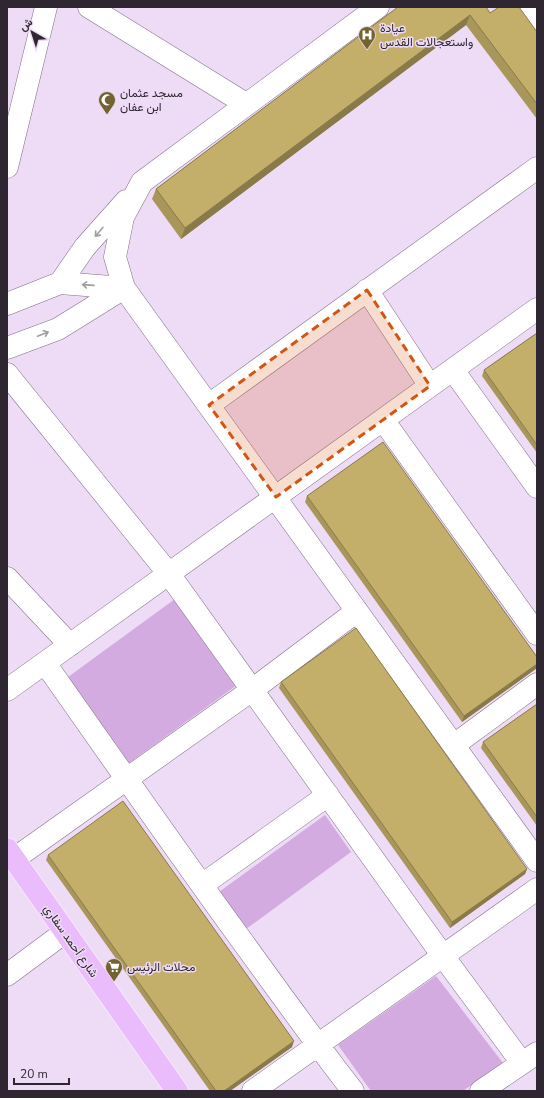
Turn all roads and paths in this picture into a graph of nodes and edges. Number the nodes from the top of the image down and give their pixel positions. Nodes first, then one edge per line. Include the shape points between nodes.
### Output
1 (46, 7) edge
2 (89, 7) edge
3 (528, 7) edge
4 (365, 10) edge
5 (537, 20) edge
6 (246, 104) junction
7 (7, 167) edge
8 (537, 168) edge
9 (142, 182) junction
10 (60, 283) junction
11 (124, 288) junction
12 (367, 290) junction
13 (7, 304) edge
14 (537, 309) edge
15 (7, 348) edge
16 (453, 370) junction
17 (7, 374) edge
18 (430, 386) junction
19 (209, 405) junction
20 (383, 420) junction
21 (537, 487) edge
22 (276, 497) junction
23 (169, 574) junction
24 (7, 578) edge
25 (357, 611) junction
26 (537, 634) edge
27 (70, 645) junction
28 (45, 663) junction
29 (537, 684) edge
30 (7, 690) edge
31 (252, 690) junction
32 (454, 745) junction
33 (126, 780) junction
34 (328, 795) junction
35 (10, 854) edge
36 (537, 860) edge
37 (202, 885) junction
38 (537, 889) edge
39 (65, 932) junction
40 (443, 956) junction
41 (7, 975) edge
42 (317, 1045) junction
43 (530, 1058) edge
44 (177, 1091) edge
45 (253, 1091) edge
46 (353, 1091) edge
47 (481, 1091) edge

1 - 7 street
2 - 6 street
3 - 5 street
4 - 6 street
6 - 9 street
8 - 12 street
9 -> 10 street via 85,247
9 - 11 street via 123,217 115,257
11 -> 10 street
10 - 13 street
15 -> 11 street via 58,329
11 - 19 street
12 - 18 street
12 - 19 street
14 - 16 street
16 - 18 street
16 - 21 street
17 - 23 street
18 - 20 street
19 - 22 street
20 - 22 street
20 - 26 street
22 - 23 street
22 - 25 street
23 - 27 street
23 - 31 street
24 - 27 street
25 - 31 street
25 - 32 street
27 - 28 street
28 - 30 street
28 - 33 street
29 - 32 street
31 - 33 street
31 - 34 street
32 - 36 street
33 - 35 street
33 - 37 street
34 - 37 street
34 - 40 street
35 - 39 main road, شارع أحمد سفاري
37 - 42 street
38 - 40 street
39 - 41 street
39 - 44 main road, شارع أحمد سفاري
40 - 42 street
40 - 43 street
42 - 45 street
42 - 46 street
43 - 47 street

